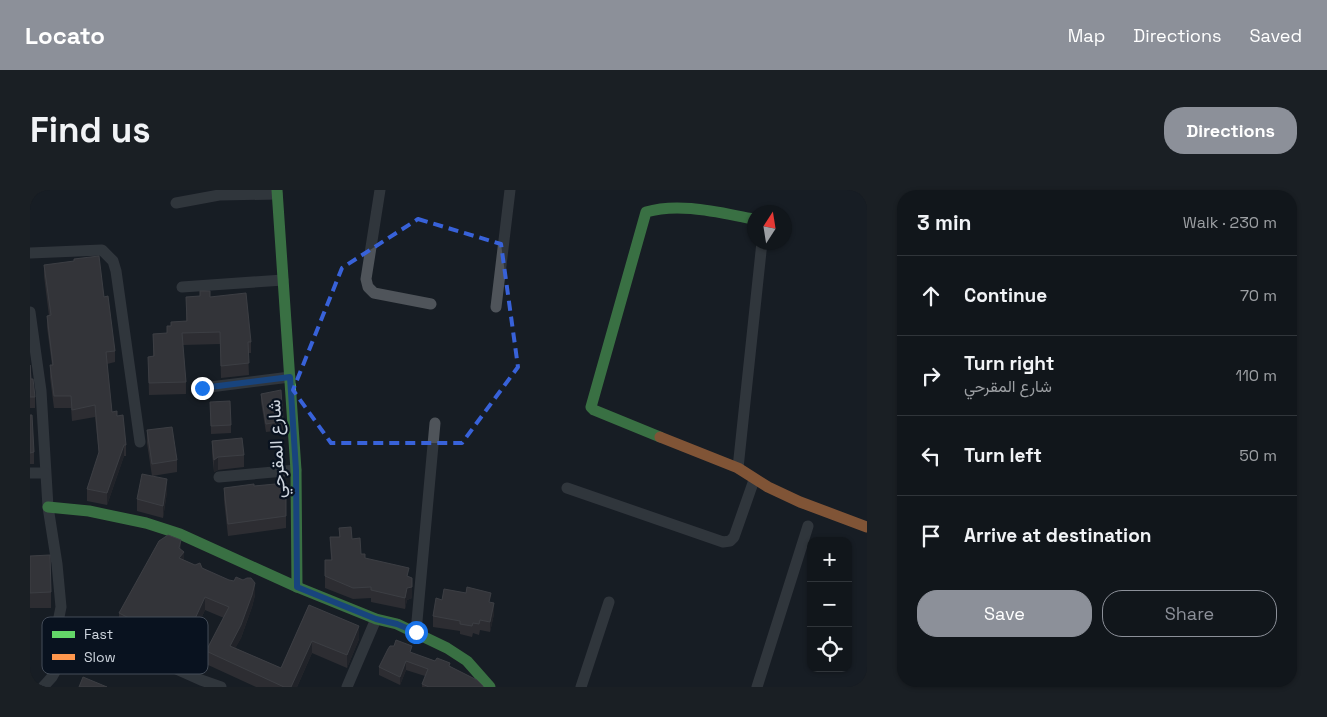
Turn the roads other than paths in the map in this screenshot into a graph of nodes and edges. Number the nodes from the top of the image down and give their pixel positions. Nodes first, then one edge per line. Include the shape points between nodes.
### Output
1 (380, 190) edge
2 (510, 190) edge
3 (277, 192) edge
4 (176, 203) dead end
5 (747, 218) edge
6 (761, 250) edge
7 (30, 253) edge
8 (283, 280) junction
9 (182, 286) dead end
10 (431, 304) dead end
11 (496, 307) dead end
12 (30, 312) edge
13 (32, 335) edge
14 (290, 377) junction
15 (202, 388) dead end
16 (435, 423) dead end
17 (140, 442) dead end
18 (738, 468) junction
19 (296, 470) junction
20 (30, 473) edge
21 (45, 473) junction
22 (219, 477) dead end
23 (754, 480) junction
24 (567, 488) dead end
25 (48, 507) junction
26 (808, 526) dead end
27 (867, 527) edge
28 (297, 587) junction
29 (610, 602) dead end
30 (59, 617) edge
31 (376, 619) junction
32 (416, 632) junction
33 (53, 674) edge
34 (188, 674) edge
35 (43, 687) edge
36 (221, 687) edge
37 (347, 687) edge
38 (490, 687) edge
39 (581, 687) edge
40 (757, 687) edge

1 - 10 street via 366,279 368,287 374,293
2 - 11 street
3 - 4 street via 219,195
3 - 8 street, شارع المقرحي
5 - 18 street via 698,210 646,212 592,404 594,410
6 - 18 street
7 - 17 street via 102,250 113,261
8 - 9 street
8 - 14 street, شارع المقرحي
12 - 13 street
13 - 21 street via 42,391
14 - 15 street
14 - 19 street, شارع المقرحي
16 - 32 street
18 - 23 street
19 - 22 street
19 - 28 street, شارع المقرحي
20 - 21 street
21 - 25 street
23 - 24 street via 734,537 723,542
23 - 27 street via 807,506
25 - 28 street via 89,511 146,523 180,534
25 - 30 street via 57,564
26 - 40 street
28 - 31 street
29 - 39 street
31 - 32 street
31 - 37 street
32 - 38 street via 467,661
33 - 35 street
34 - 36 street

